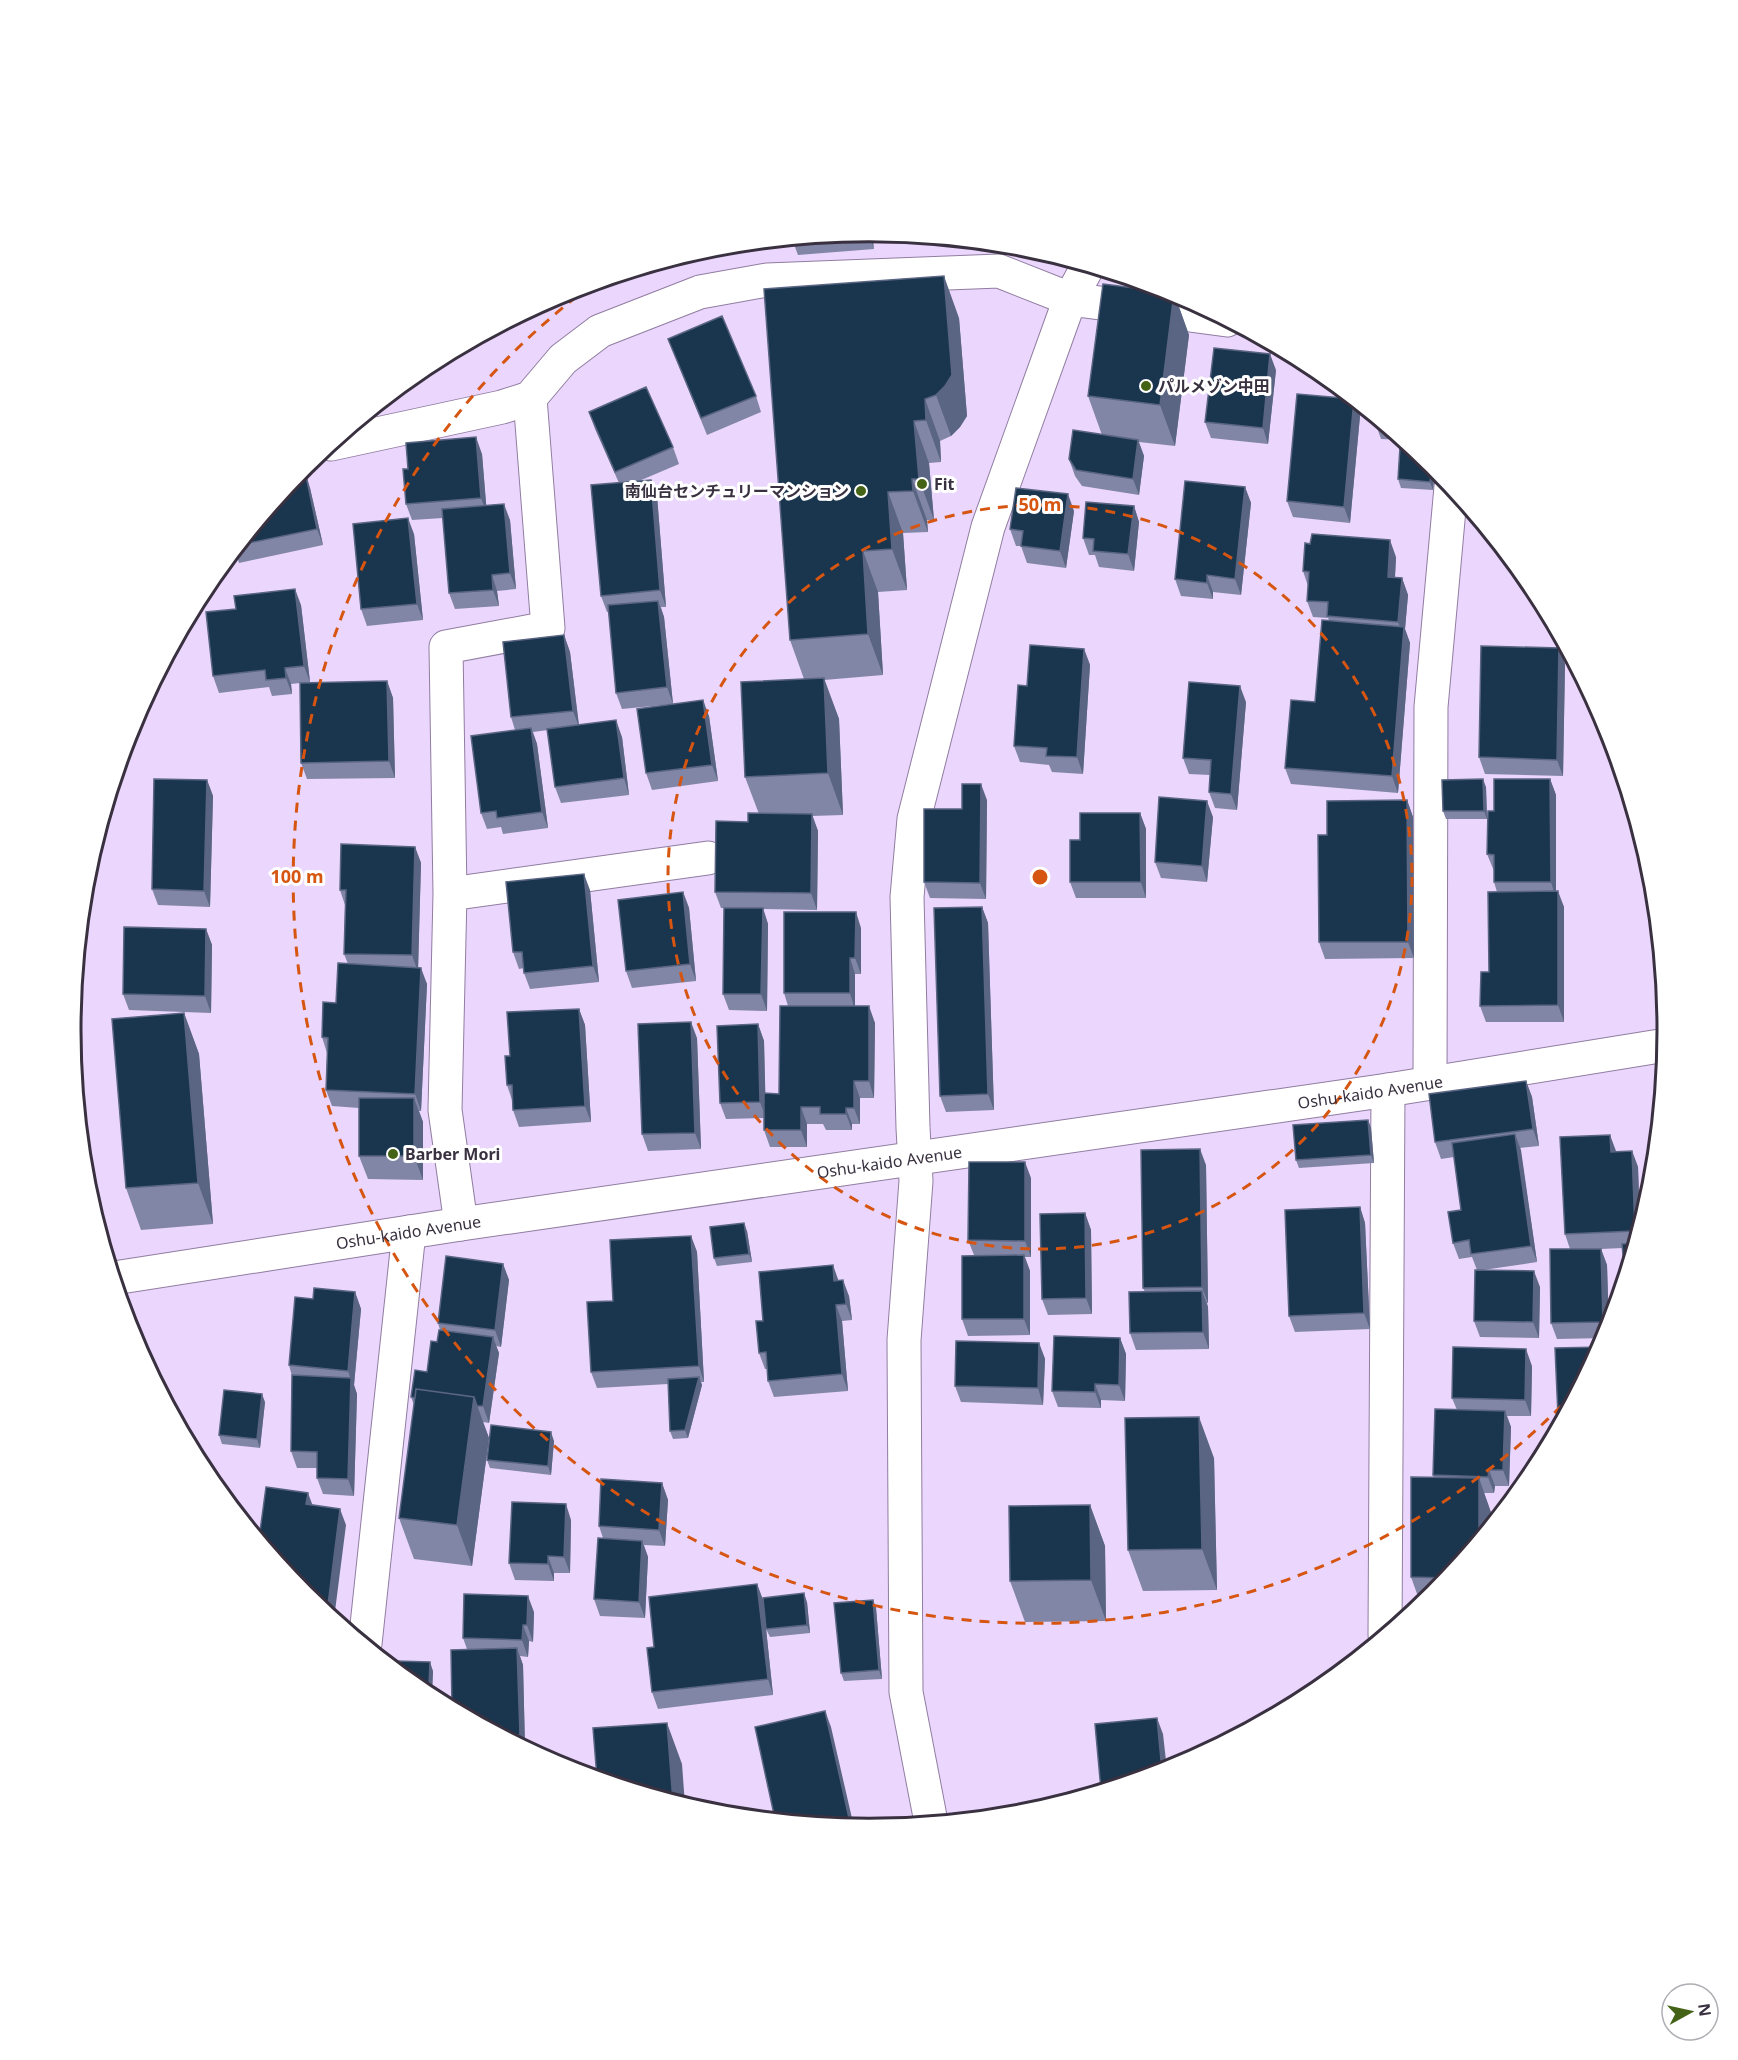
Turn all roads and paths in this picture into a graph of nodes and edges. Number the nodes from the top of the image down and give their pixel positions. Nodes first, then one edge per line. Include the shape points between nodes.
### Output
1 (1084, 273) edge
2 (1070, 299) junction
3 (1205, 317) edge
4 (530, 398) junction
5 (346, 441) edge
6 (1450, 498) edge
7 (708, 858) dead end
8 (450, 894) junction
9 (1656, 1047) edge
10 (1430, 1083) junction
11 (1388, 1090) junction
12 (915, 1158) junction
13 (461, 1224) junction
14 (409, 1232) junction
15 (121, 1277) edge
16 (1385, 1625) edge
17 (366, 1636) edge
18 (930, 1815) edge

1 - 2 street
2 - 3 street
2 - 4 street via 999,271 767,280 700,292 600,331 563,359
2 - 12 street via 988,526 915,819 907,897
4 - 5 street
4 - 8 street via 548,628 446,647
6 - 10 street via 1431,707
7 - 8 street
8 - 13 street via 445,1110
9 - 10 street, Oshu-kaido Avenue
10 - 11 street, Oshu-kaido Avenue
11 - 12 street, Oshu-kaido Avenue
11 - 16 street
12 - 13 street, Oshu-kaido Avenue
12 - 18 street via 904,1340 906,1692
13 - 14 street, Oshu-kaido Avenue
14 - 15 street, Oshu-kaido Avenue
14 - 17 street

